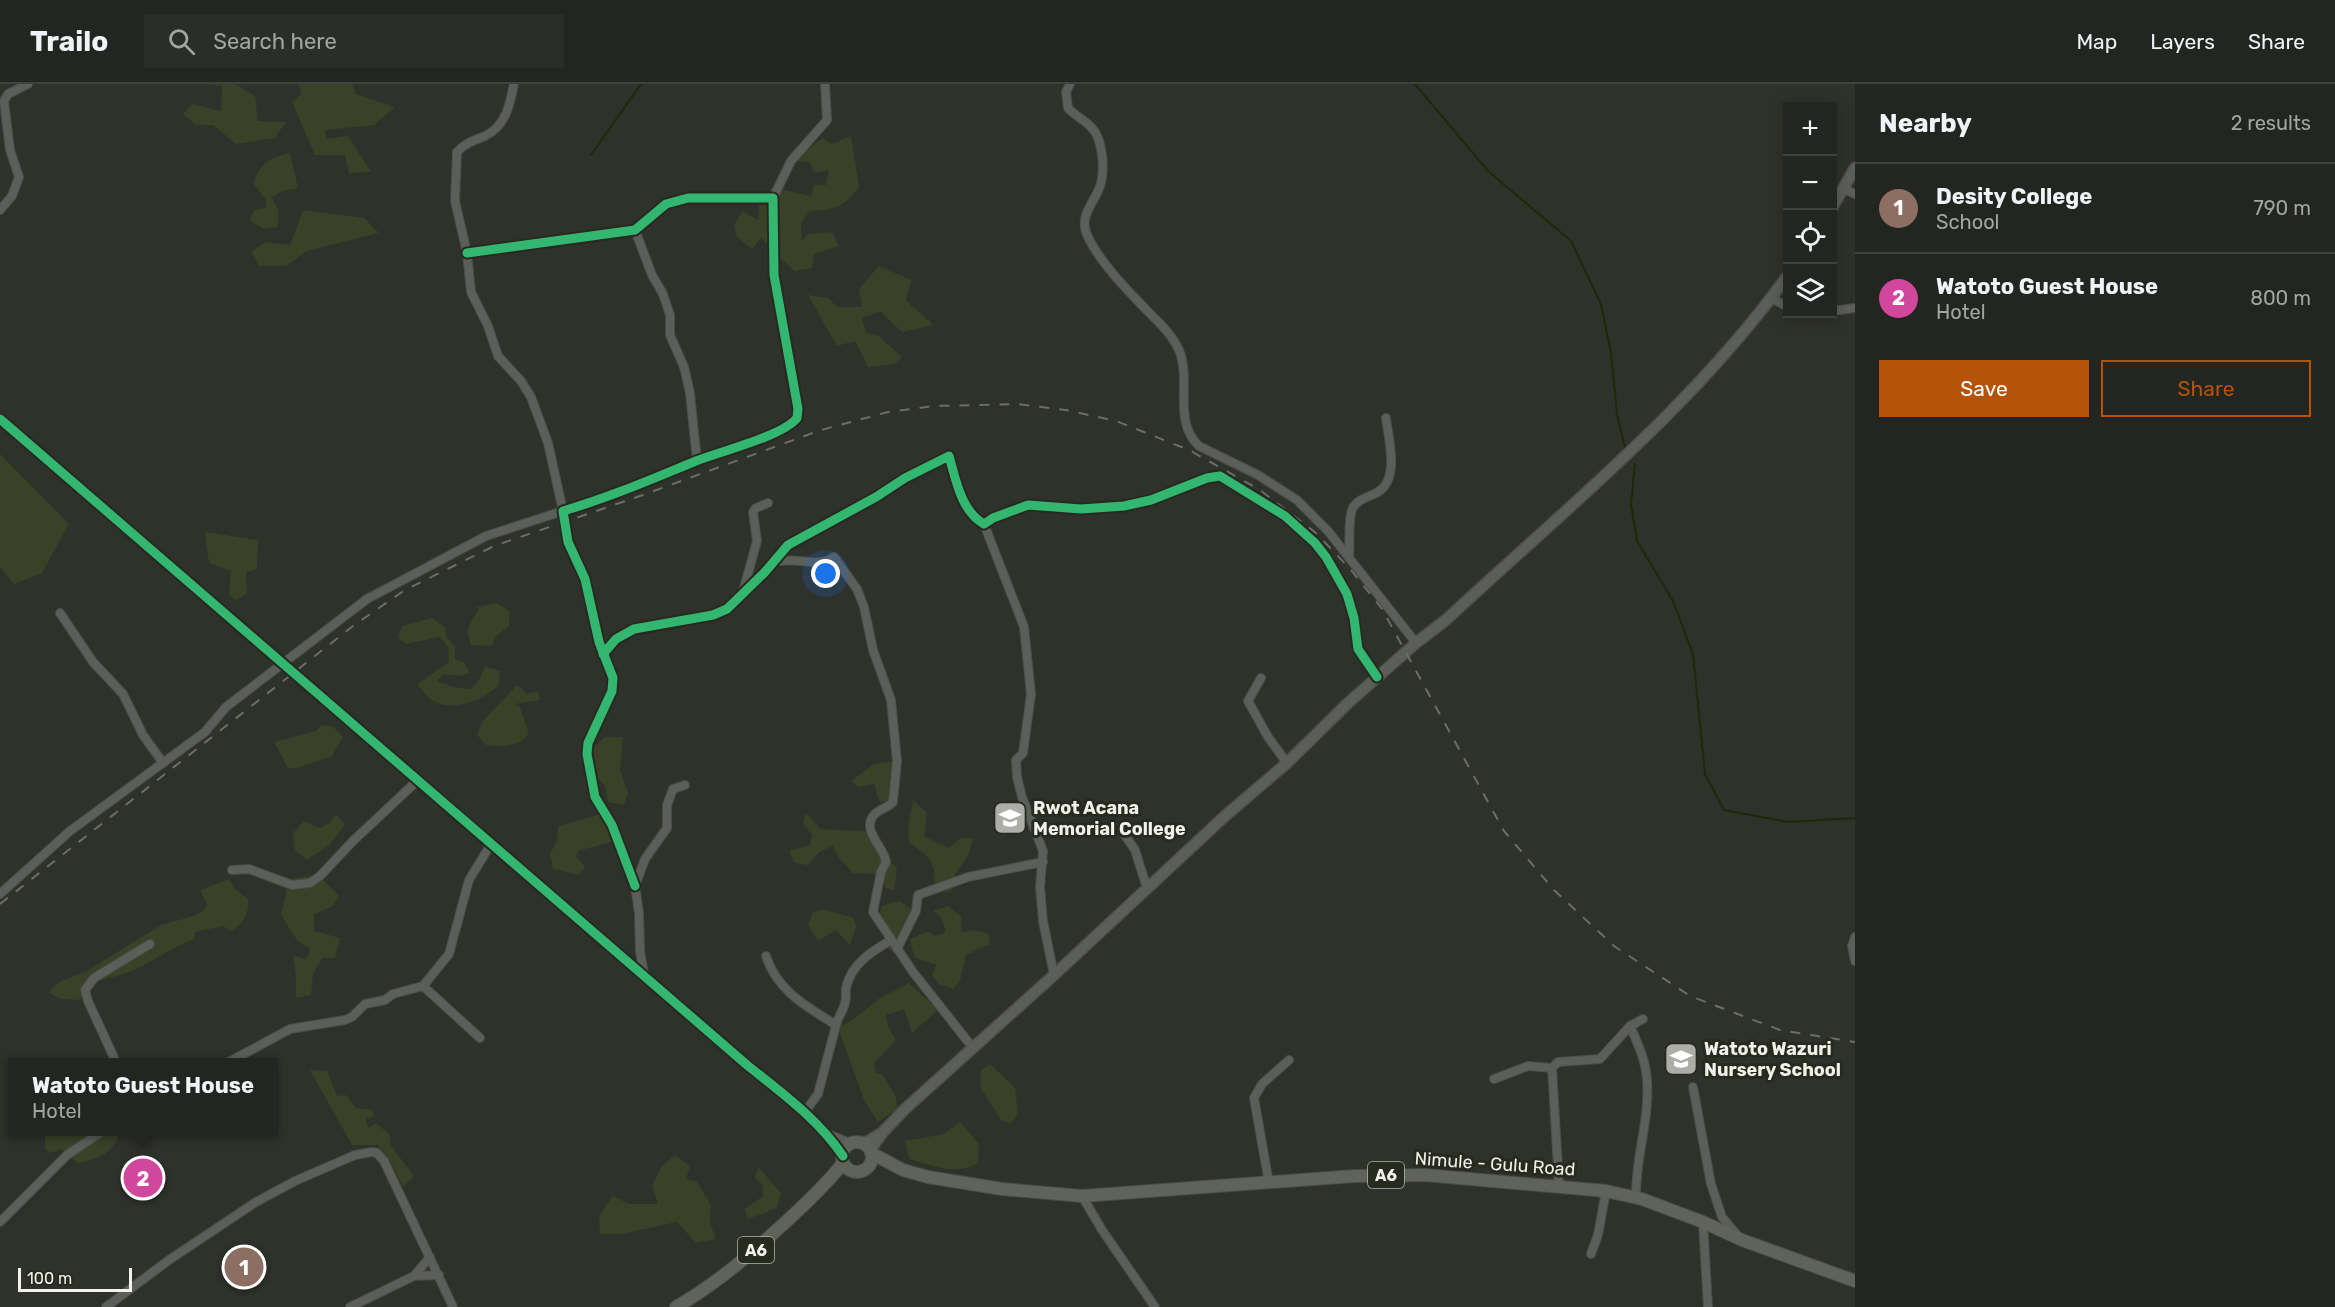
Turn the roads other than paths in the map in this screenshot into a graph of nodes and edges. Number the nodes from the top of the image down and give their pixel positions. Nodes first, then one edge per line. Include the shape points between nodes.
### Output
1 (28, 84) edge
2 (514, 84) edge
3 (825, 84) edge
4 (1070, 84) edge
5 (1855, 168) edge
6 (1850, 191) edge
7 (773, 198) junction
8 (1837, 204) edge
9 (0, 210) edge
10 (635, 230) junction
11 (467, 253) junction
12 (1783, 282) edge
13 (1771, 298) junction
14 (1783, 304) edge
15 (1855, 308) edge
16 (1837, 310) edge
17 (1386, 418) dead end
18 (0, 419) edge
19 (697, 461) junction
20 (768, 503) dead end
21 (562, 511) junction
22 (984, 524) junction
23 (1349, 556) junction
24 (775, 561) junction
25 (742, 595) junction
26 (60, 613) dead end
27 (1416, 643) junction
28 (603, 654) junction
29 (283, 662) junction
30 (1377, 677) junction
31 (1260, 678) dead end
32 (163, 763) junction
33 (1287, 763) junction
34 (417, 781) junction
35 (686, 785) dead end
36 (1120, 828) dead end
37 (491, 844) junction
38 (1043, 862) junction
39 (231, 870) dead end
40 (635, 886) junction
41 (1147, 888) junction
42 (0, 894) edge
43 (1855, 937) edge
44 (891, 940) junction
45 (150, 944) dead end
46 (897, 948) junction
47 (766, 956) dead end
48 (1855, 961) edge
49 (644, 974) junction
50 (1054, 975) junction
51 (423, 986) junction
52 (1643, 1019) dead end
53 (837, 1025) junction
54 (1630, 1026) junction
55 (480, 1038) dead end
56 (973, 1048) junction
57 (114, 1058) edge
58 (236, 1058) edge
59 (1289, 1060) dead end
60 (1552, 1068) junction
61 (1494, 1078) dead end
62 (1693, 1088) dead end
63 (805, 1112) junction
64 (93, 1136) edge
65 (829, 1136) junction
66 (864, 1148) junction
67 (846, 1163) junction
68 (868, 1168) junction
69 (903, 1170) junction
70 (1269, 1183) junction
71 (1559, 1185) junction
72 (1606, 1191) junction
73 (1082, 1196) junction
74 (1636, 1198) junction
75 (0, 1221) edge
76 (1703, 1222) junction
77 (1742, 1240) junction
78 (1591, 1254) dead end
79 (430, 1257) junction
80 (439, 1275) junction
81 (414, 1276) junction
82 (1855, 1281) edge
83 (106, 1307) edge
84 (350, 1307) edge
85 (453, 1307) edge
86 (676, 1307) edge
87 (1155, 1307) edge
88 (1708, 1307) edge

1 - 9 street via 4,100 10,150 19,177 12,196
2 - 11 street via 499,125 456,154 455,201
3 - 7 street via 827,120 791,161
4 - 23 street via 1066,92 1068,108 1096,134 1101,154 1100,186 1084,216 1087,234 1138,303 1173,339 1179,351 1185,418 1192,439 1297,500
5 - 6 main road
6 - 8 main road
7 - 10 street via 676,200
7 - 19 street via 774,275 797,418 789,426 750,443
10 - 11 street
10 - 19 street via 663,294 670,315 670,335 686,374
11 - 21 street via 471,292 498,356 528,390 540,421
12 - 13 main road
13 - 14 street
13 - 27 main road via 1673,411
15 - 16 street
17 - 23 street via 1389,479 1384,488 1352,510
18 - 29 street
19 - 21 street
20 - 25 street via 753,512 757,541
21 - 28 street via 568,542 588,590
21 - 29 street via 486,536 406,577 367,599
22 - 24 street via 966,506 949,456 788,545
22 - 30 street via 1028,505 1081,509 1124,506 1220,476 1285,516 1326,556 1347,594 1358,649
22 - 38 street via 1024,627 1030,694 1023,753 1016,760 1017,777 1040,841
23 - 27 street
24 - 25 street
24 - 44 street via 813,564 834,557 864,607 873,650 891,700 895,736 893,802 873,816 871,826 886,862 873,912
25 - 28 street via 721,612 634,629 616,639
26 - 32 street via 93,662 123,694 142,735
27 - 30 main road
28 - 40 street via 614,687 588,743 587,754 595,797 612,825
29 - 32 street via 226,707 205,732
29 - 34 street
30 - 33 main road
31 - 33 street via 1248,701
32 - 42 street via 70,831
33 - 41 main road
34 - 37 street
34 - 39 street via 310,883 292,885 249,868
35 - 40 street via 673,789 667,805 667,828 645,859
36 - 41 street via 1135,850
37 - 49 street
37 - 51 street via 469,880 449,954
38 - 46 street via 968,878 918,895 916,911
38 - 50 street via 1043,921
40 - 49 street
41 - 50 main road
43 - 48 street
44 - 46 street
44 - 53 street via 867,954 856,966 846,987 846,1002
45 - 57 street via 94,978 85,990
46 - 56 street
47 - 53 street via 776,978 795,999
49 - 63 street
50 - 56 main road
51 - 55 street
51 - 58 street via 365,1004 345,1020 290,1029
52 - 54 street
53 - 63 street via 818,1094
54 - 60 street via 1600,1059 1558,1062
54 - 74 street via 1647,1078 1647,1111
56 - 66 main road
59 - 70 street via 1262,1084 1254,1098
60 - 61 street via 1528,1066
60 - 71 street
62 - 77 street via 1704,1159 1715,1199 1722,1217
63 - 65 street
64 - 75 street via 67,1155
65 - 66 street
65 - 67 street
66 - 67 main road via 844,1150
66 - 68 main road via 871,1163
66 - 69 main road, Nimule - Gulu Road / A6
67 - 68 main road, A6 via 862,1172
67 - 86 main road, A6 via 748,1257
68 - 69 main road, Nimule - Gulu Road / A6
69 - 73 main road, Nimule - Gulu Road / A6 via 1002,1189
70 - 71 main road, Nimule - Gulu Road / A6 via 1425,1175
70 - 73 main road, Nimule - Gulu Road / A6
71 - 72 main road, Nimule - Gulu Road / A6
72 - 74 main road, Nimule - Gulu Road / A6
72 - 78 street
73 - 87 street
74 - 76 main road, Nimule - Gulu Road / A6
76 - 77 main road, Nimule - Gulu Road / A6
76 - 88 street
77 - 82 main road, Nimule - Gulu Road / A6
79 - 80 street
79 - 81 street
79 - 83 street via 384,1161 377,1154 365,1152 256,1202
80 - 81 street
80 - 85 street
81 - 84 street

